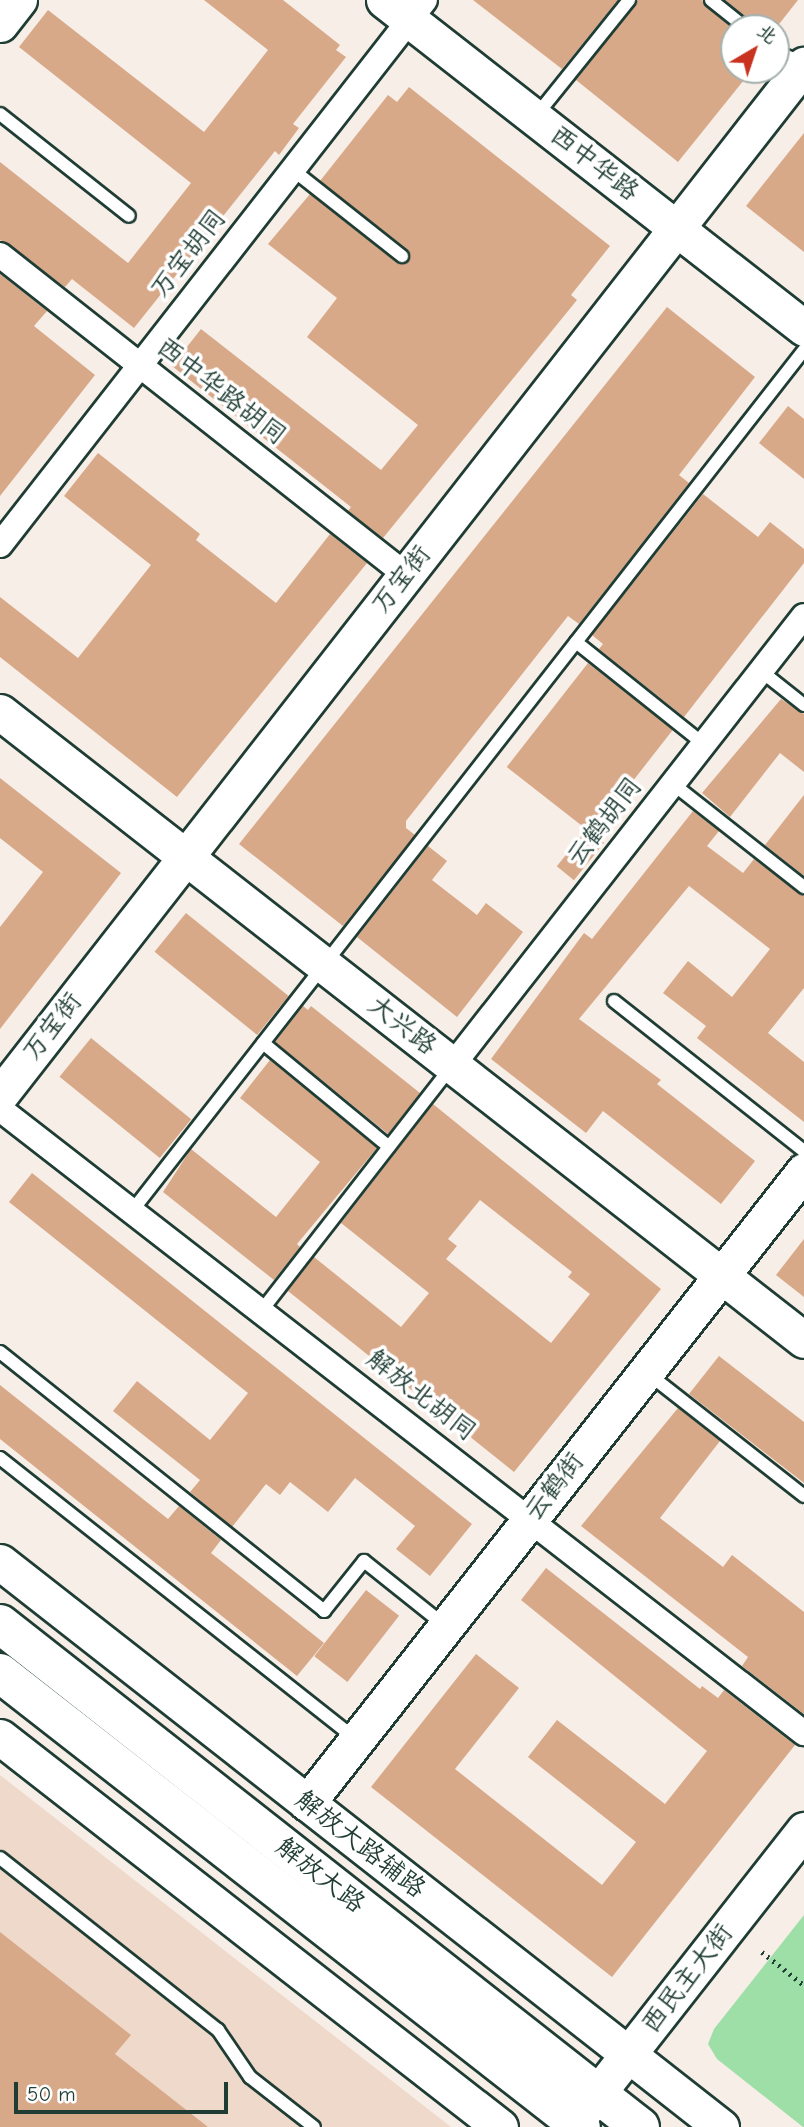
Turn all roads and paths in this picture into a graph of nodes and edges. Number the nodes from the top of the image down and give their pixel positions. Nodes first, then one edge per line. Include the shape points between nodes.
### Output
1 (19, 0) edge
2 (629, 0) edge
3 (711, 0) edge
4 (406, 7) edge
5 (729, 14) edge
6 (0, 24) edge
7 (804, 64) edge
8 (0, 114) edge
9 (534, 117) junction
10 (293, 170) junction
11 (130, 216) dead end
12 (677, 229) junction
13 (0, 255) edge
14 (402, 256) dead end
15 (804, 328) edge
16 (804, 350) edge
17 (140, 366) junction
18 (0, 545) edge
19 (406, 575) junction
20 (804, 616) edge
21 (576, 642) junction
22 (761, 671) junction
23 (804, 705) edge
24 (0, 712) edge
25 (704, 744) junction
26 (673, 784) junction
27 (185, 858) junction
28 (804, 887) edge
29 (324, 966) junction
30 (614, 1001) dead end
31 (264, 1043) junction
32 (453, 1066) junction
33 (0, 1095) edge
34 (0, 1109) edge
35 (389, 1147) junction
36 (804, 1151) edge
37 (804, 1171) edge
38 (132, 1211) junction
39 (722, 1275) junction
40 (262, 1310) junction
41 (804, 1339) edge
42 (0, 1352) edge
43 (646, 1372) junction
44 (0, 1458) edge
45 (804, 1496) edge
46 (531, 1518) junction
47 (0, 1562) edge
48 (0, 1624) edge
49 (446, 1627) junction
50 (0, 1673) edge
51 (804, 1733) edge
52 (0, 1737) edge
53 (357, 1740) junction
54 (307, 1804) junction
55 (804, 1830) edge
56 (0, 1858) edge
57 (762, 1952) dead end
58 (804, 1985) edge
59 (628, 2054) junction
60 (581, 2117) edge
61 (314, 2127) edge
62 (500, 2127) edge
63 (640, 2127) edge
64 (721, 2127) edge

1 - 6 street
2 - 9 lane
3 - 5 lane
4 - 9 street, 西中华路
4 - 10 street, 万宝胡同
7 - 12 street, 万宝街
8 - 11 lane
9 - 12 street, 西中华路
10 - 14 lane
10 - 17 street, 万宝胡同
12 - 15 street, 西中华路
12 - 19 street, 万宝街
13 - 17 street, 西中华路胡同
16 - 21 lane
17 - 18 street, 万宝胡同
17 - 19 street, 西中华路胡同
19 - 27 street, 万宝街
20 - 22 street, 云鹤胡同
21 - 25 lane
21 - 29 lane
22 - 23 lane
22 - 25 street, 云鹤胡同
24 - 27 street, 大兴路
25 - 26 street, 云鹤胡同
26 - 28 lane
26 - 32 street, 云鹤胡同
27 - 29 street, 大兴路
27 - 33 street, 万宝街
29 - 31 lane
29 - 32 street, 大兴路
30 - 36 lane
31 - 35 lane
31 - 38 lane
32 - 35 lane
32 - 39 street, 大兴路
34 - 38 street, 解放北胡同
35 - 40 lane
37 - 39 street, 云鹤街
38 - 40 street, 解放北胡同
39 - 41 street, 大兴路
39 - 43 street, 云鹤街
40 - 46 street, 解放北胡同
42 - 49 lane via 324,1611 364,1561
43 - 45 lane
43 - 46 street, 云鹤街
44 - 53 lane
46 - 49 street, 云鹤街
46 - 51 street, 解放北胡同
47 - 54 street, 解放大路辅路
48 - 60 main road, 解放大路
49 - 53 street, 云鹤街
50 - 60 main road, 解放大路
52 - 62 street
53 - 54 street, 云鹤街
54 - 59 street, 解放大路辅路
55 - 59 street, 西民主大街
56 - 61 lane via 218,2030 250,2077
57 - 58 path
59 - 60 street, 西民主大街
59 - 64 street, 解放大路辅路
60 - 63 main road, 解放大路

